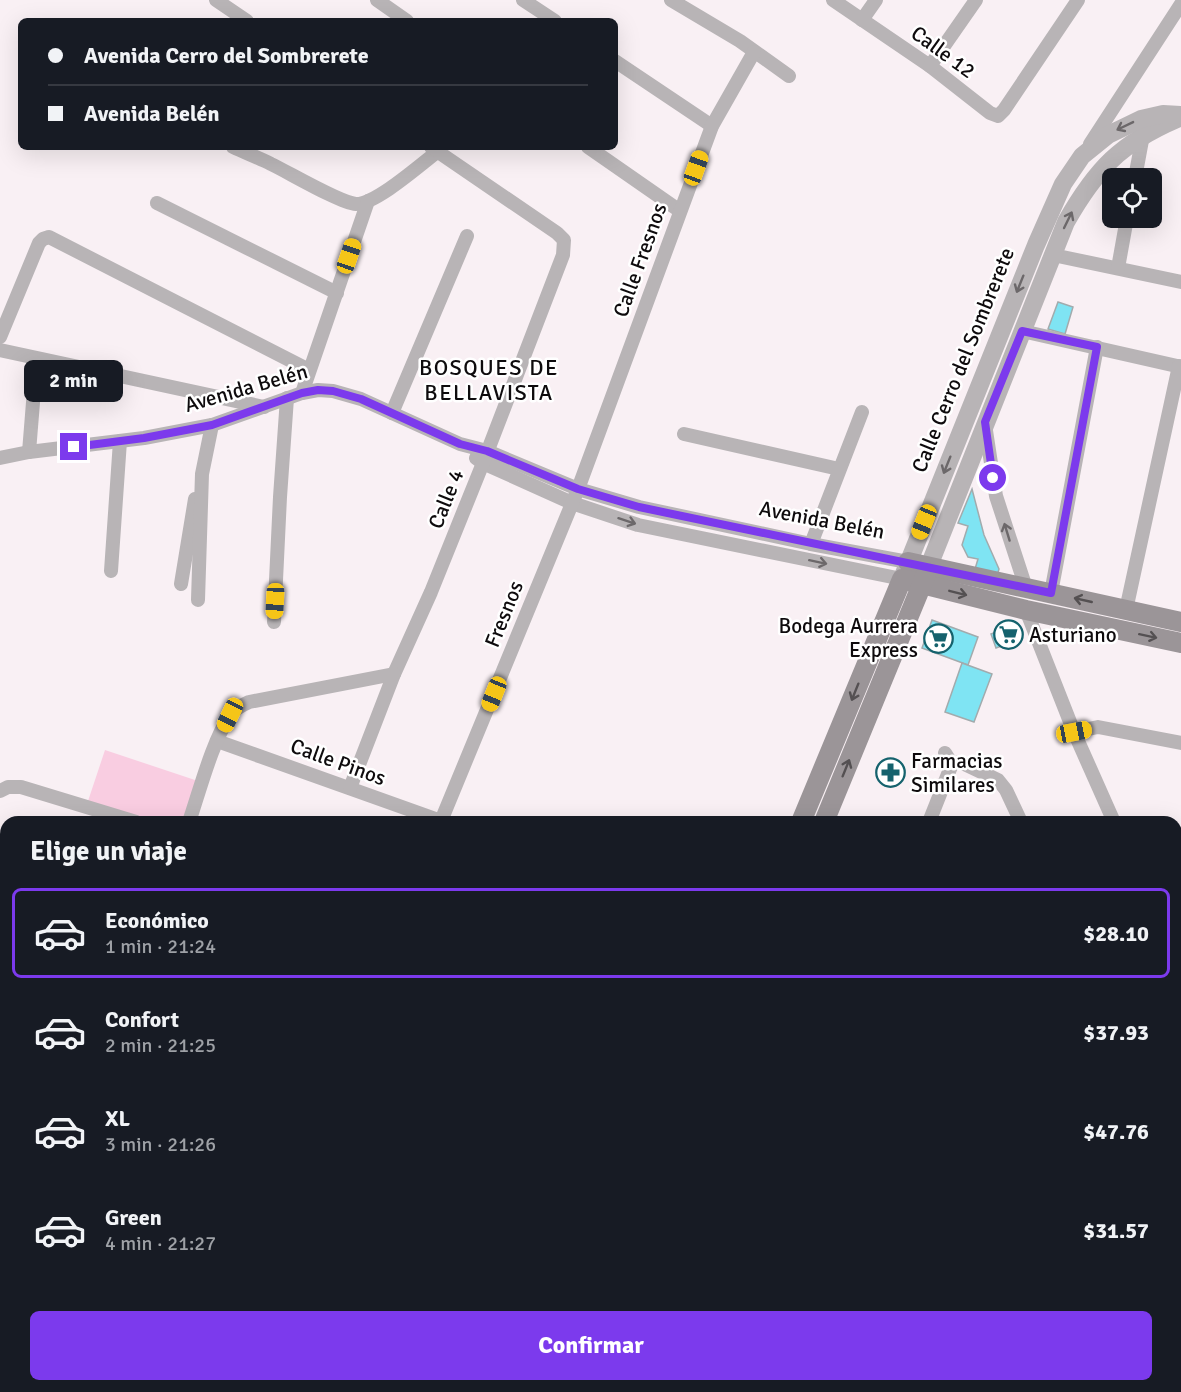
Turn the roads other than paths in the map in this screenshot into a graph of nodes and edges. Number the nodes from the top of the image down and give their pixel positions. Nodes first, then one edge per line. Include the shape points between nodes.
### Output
1 (377, 0) edge
2 (524, 0) edge
3 (671, 0) edge
4 (833, 0) edge
5 (876, 0) edge
6 (976, 0) edge
7 (1078, 0) edge
8 (219, 1) edge
9 (1178, 4) edge
10 (243, 18) edge
11 (403, 18) edge
12 (551, 18) edge
13 (862, 20) junction
14 (754, 52) junction
15 (618, 63) edge
16 (930, 66) junction
17 (789, 76) dead end
18 (1181, 116) edge
19 (712, 126) junction
20 (1143, 135) junction
21 (240, 150) edge
22 (433, 150) edge
23 (435, 150) edge
24 (592, 150) edge
25 (1082, 156) junction
26 (1136, 168) edge
27 (368, 201) junction
28 (157, 203) dead end
29 (680, 211) junction
30 (1125, 228) edge
31 (467, 236) dead end
32 (1053, 255) junction
33 (1118, 268) junction
34 (1181, 282) edge
35 (337, 293) junction
36 (1022, 331) junction
37 (0, 337) edge
38 (1097, 347) junction
39 (0, 350) edge
40 (1180, 367) edge
41 (309, 370) junction
42 (34, 390) dead end
43 (302, 393) junction
44 (287, 398) junction
45 (266, 407) junction
46 (862, 411) dead end
47 (392, 413) junction
48 (985, 422) junction
49 (212, 425) junction
50 (684, 434) dead end
51 (120, 441) junction
52 (29, 452) junction
53 (485, 457) junction
54 (0, 458) edge
55 (839, 469) junction
56 (202, 474) junction
57 (578, 489) junction
58 (572, 504) junction
59 (811, 544) junction
60 (905, 570) junction
61 (111, 571) dead end
62 (925, 575) junction
63 (181, 584) dead end
64 (1026, 588) junction
65 (1051, 593) junction
66 (198, 600) dead end
67 (1026, 610) junction
68 (1126, 610) junction
69 (274, 622) dead end
70 (1181, 622) edge
71 (1181, 643) edge
72 (394, 674) junction
73 (1074, 732) junction
74 (217, 741) junction
75 (1181, 743) edge
76 (350, 788) junction
77 (0, 791) edge
78 (116, 816) edge
79 (191, 816) edge
80 (429, 816) edge
81 (445, 816) edge
82 (803, 816) edge
83 (826, 816) edge
84 (931, 816) edge
85 (1018, 816) edge
86 (1113, 816) edge

1 - 11 street
2 - 12 street
3 - 14 street
4 - 13 street, Calle 12
5 - 13 street
6 - 16 street
7 - 16 street, Calle 12 via 998,116
8 - 10 street
9 - 25 street
13 - 16 street, Calle 12
14 - 17 street
14 - 19 street, Calle Fresnos
15 - 19 street
18 - 20 street, Calle Cerro del Sombrerete
18 -> 25 street, Calle Cerro del Sombrerete via 1163,114 1141,119 1108,135
19 - 29 street, Calle Fresnos
20 - 26 street
32 -> 20 street, Calle Cerro del Sombrerete via 1084,191 1102,167
21 - 27 street via 341,200 355,204
22 - 27 street via 399,183
23 - 53 street, Calle 4 via 564,240 563,255
24 - 29 street
25 -> 60 street, Calle Cerro del Sombrerete via 1063,183 1036,244
27 - 35 street
28 - 35 street
29 - 57 street, Calle Fresnos
30 - 33 street
31 - 47 street
32 - 33 street
32 - 36 street, Calle Cerro del Sombrerete
33 - 34 street
35 - 41 street
36 - 38 street
36 - 48 street, Calle Cerro del Sombrerete
37 - 41 street via 39,243 49,237
38 - 40 street
38 - 65 street
39 - 45 street
40 - 68 street
41 - 43 street
42 - 52 street
43 - 44 street, Avenida Belén
43 - 47 street, Avenida Belén via 333,391
44 - 45 street, Avenida Belén
44 - 69 street
45 - 49 street, Avenida Belén
46 - 55 street
47 - 53 street, Avenida Belén
48 - 62 street, Calle Cerro del Sombrerete
64 -> 48 street via 996,496
49 - 51 street, Avenida Belén
49 - 56 street
50 - 55 street
51 - 52 street, Avenida Belén
51 - 61 street
52 - 54 street, Avenida Belén
53 - 57 street, Avenida Belén
53 - 58 street, Avenida Belén
53 - 72 street, Calle 4
55 - 59 street
56 - 63 street
56 - 66 street
57 - 58 street, Fresnos
57 - 59 street, Avenida Belén via 639,507
58 -> 60 street, Avenida Belén via 638,525
58 - 81 street, Fresnos
59 - 60 street, Avenida Belén
60 - 62 main road, Avenida Belén
60 -> 82 main road, Calle Cerro del Sombrerete
62 - 64 main road, Avenida Belén
62 -> 67 main road, Avenida Belén
83 -> 62 main road, Calle Cerro del Sombrerete
64 - 65 main road, Avenida Belén
68 -> 65 main road, Avenida Belén
67 -> 71 main road, Avenida Belén
67 - 73 street
68 - 70 main road, Avenida Belén
72 - 74 street via 249,702 230,715
72 - 76 street, Calle 4
73 - 75 street via 1098,727
73 - 86 street
74 - 76 street, Calle Pinos
74 - 79 street
76 - 80 street, Calle Pinos
77 - 78 street via 21,787
84 - 85 street via 949,758 998,780

